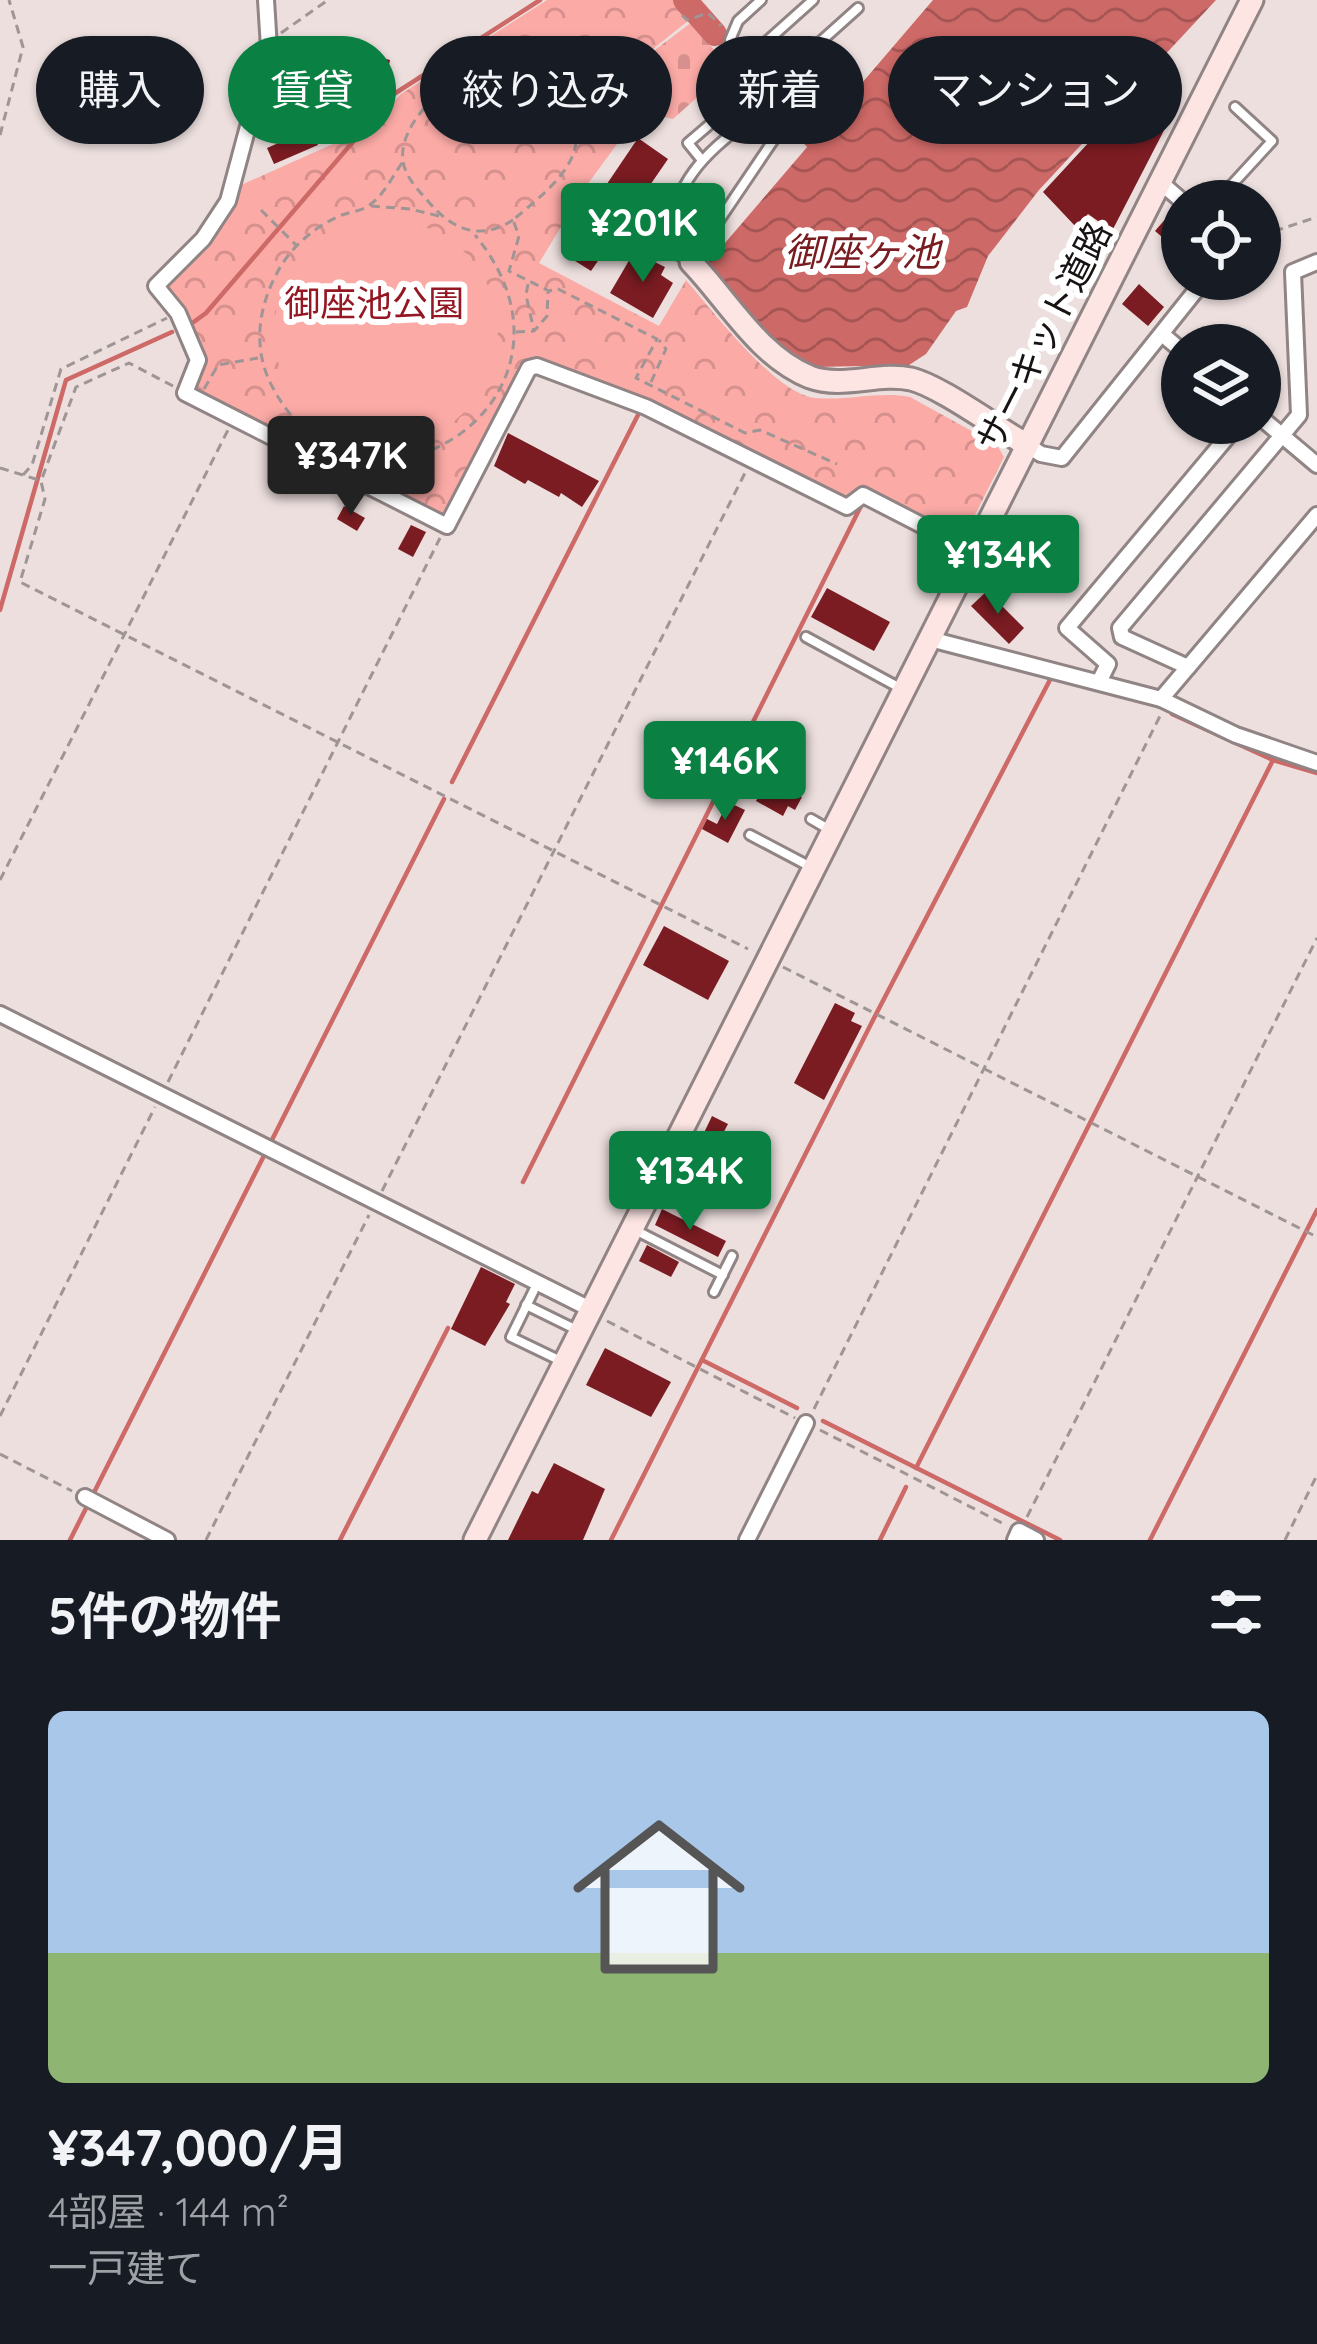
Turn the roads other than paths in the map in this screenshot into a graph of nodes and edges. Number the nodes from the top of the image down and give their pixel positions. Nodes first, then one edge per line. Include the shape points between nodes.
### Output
1 (266, 0) edge
2 (760, 0) edge
3 (813, 0) edge
4 (1252, 0) edge
5 (858, 8) dead end
6 (731, 36) edge
7 (774, 36) edge
8 (828, 36) edge
9 (1235, 107) dead end
10 (696, 136) edge
11 (720, 144) edge
12 (771, 144) edge
13 (701, 160) junction
14 (1237, 180) edge
15 (1159, 181) joint
16 (671, 212) junction
17 (663, 246) junction
18 (691, 262) junction
19 (1317, 262) edge
20 (1189, 300) edge
21 (1170, 324) edge
22 (1161, 335) edge
23 (1282, 436) junction
24 (1024, 443) junction
25 (1221, 444) edge
26 (1317, 465) edge
27 (1317, 514) edge
28 (974, 552) junction
29 (806, 637) dead end
30 (930, 640) junction
31 (1188, 668) junction
32 (1099, 682) junction
33 (904, 690) junction
34 (1164, 700) junction
35 (1317, 763) edge
36 (811, 819) dead end
37 (833, 832) junction
38 (750, 835) dead end
39 (814, 869) junction
40 (0, 1014) edge
41 (632, 1228) junction
42 (732, 1256) dead end
43 (723, 1275) junction
44 (534, 1290) dead end
45 (714, 1292) dead end
46 (526, 1305) junction
47 (590, 1310) junction
48 (580, 1331) junction
49 (564, 1363) junction
50 (806, 1424) road end
51 (90, 1500) road end
52 (1017, 1536) edge
53 (166, 1540) edge
54 (476, 1540) edge
55 (747, 1540) edge
56 (1036, 1540) edge

1 - 28 street via 270,41 228,201 156,286 198,360 192,396 446,526 537,366 646,407 848,507 863,495
2 - 6 lane
3 - 7 lane
4 - 15 street, サーキット道路
5 - 8 lane
9 - 14 lane via 1272,142
10 - 13 lane via 688,143
11 - 13 lane
12 - 18 lane
13 - 16 lane
15 - 24 street, サーキット道路
16 - 17 lane
16 - 17 lane via 649,214 641,228
17 - 18 lane
18 - 24 street via 749,330 810,377 916,380
19 - 23 street via 1293,272 1299,415
20 - 21 street
22 - 24 street via 1062,458
23 - 26 street
23 - 31 street via 1120,628 1122,637
24 - 28 street, サーキット道路
25 - 32 street via 1066,628 1108,664
27 - 31 street
28 - 30 street, サーキット道路
29 - 33 lane
30 - 32 street
30 - 33 street, サーキット道路
31 - 34 street
32 - 34 street
33 - 37 street, サーキット道路
34 - 35 street
36 - 37 lane
37 - 39 street, サーキット道路
38 - 39 lane
39 - 41 street, サーキット道路
40 - 47 street
41 - 43 lane
41 - 47 street, サーキット道路
42 - 43 lane
43 - 45 lane
44 - 46 lane
46 - 48 lane
46 - 49 lane via 511,1337
47 - 48 street, サーキット道路
48 - 49 street, サーキット道路
49 - 54 street, サーキット道路
50 - 55 street
51 - 53 street
52 - 56 street

